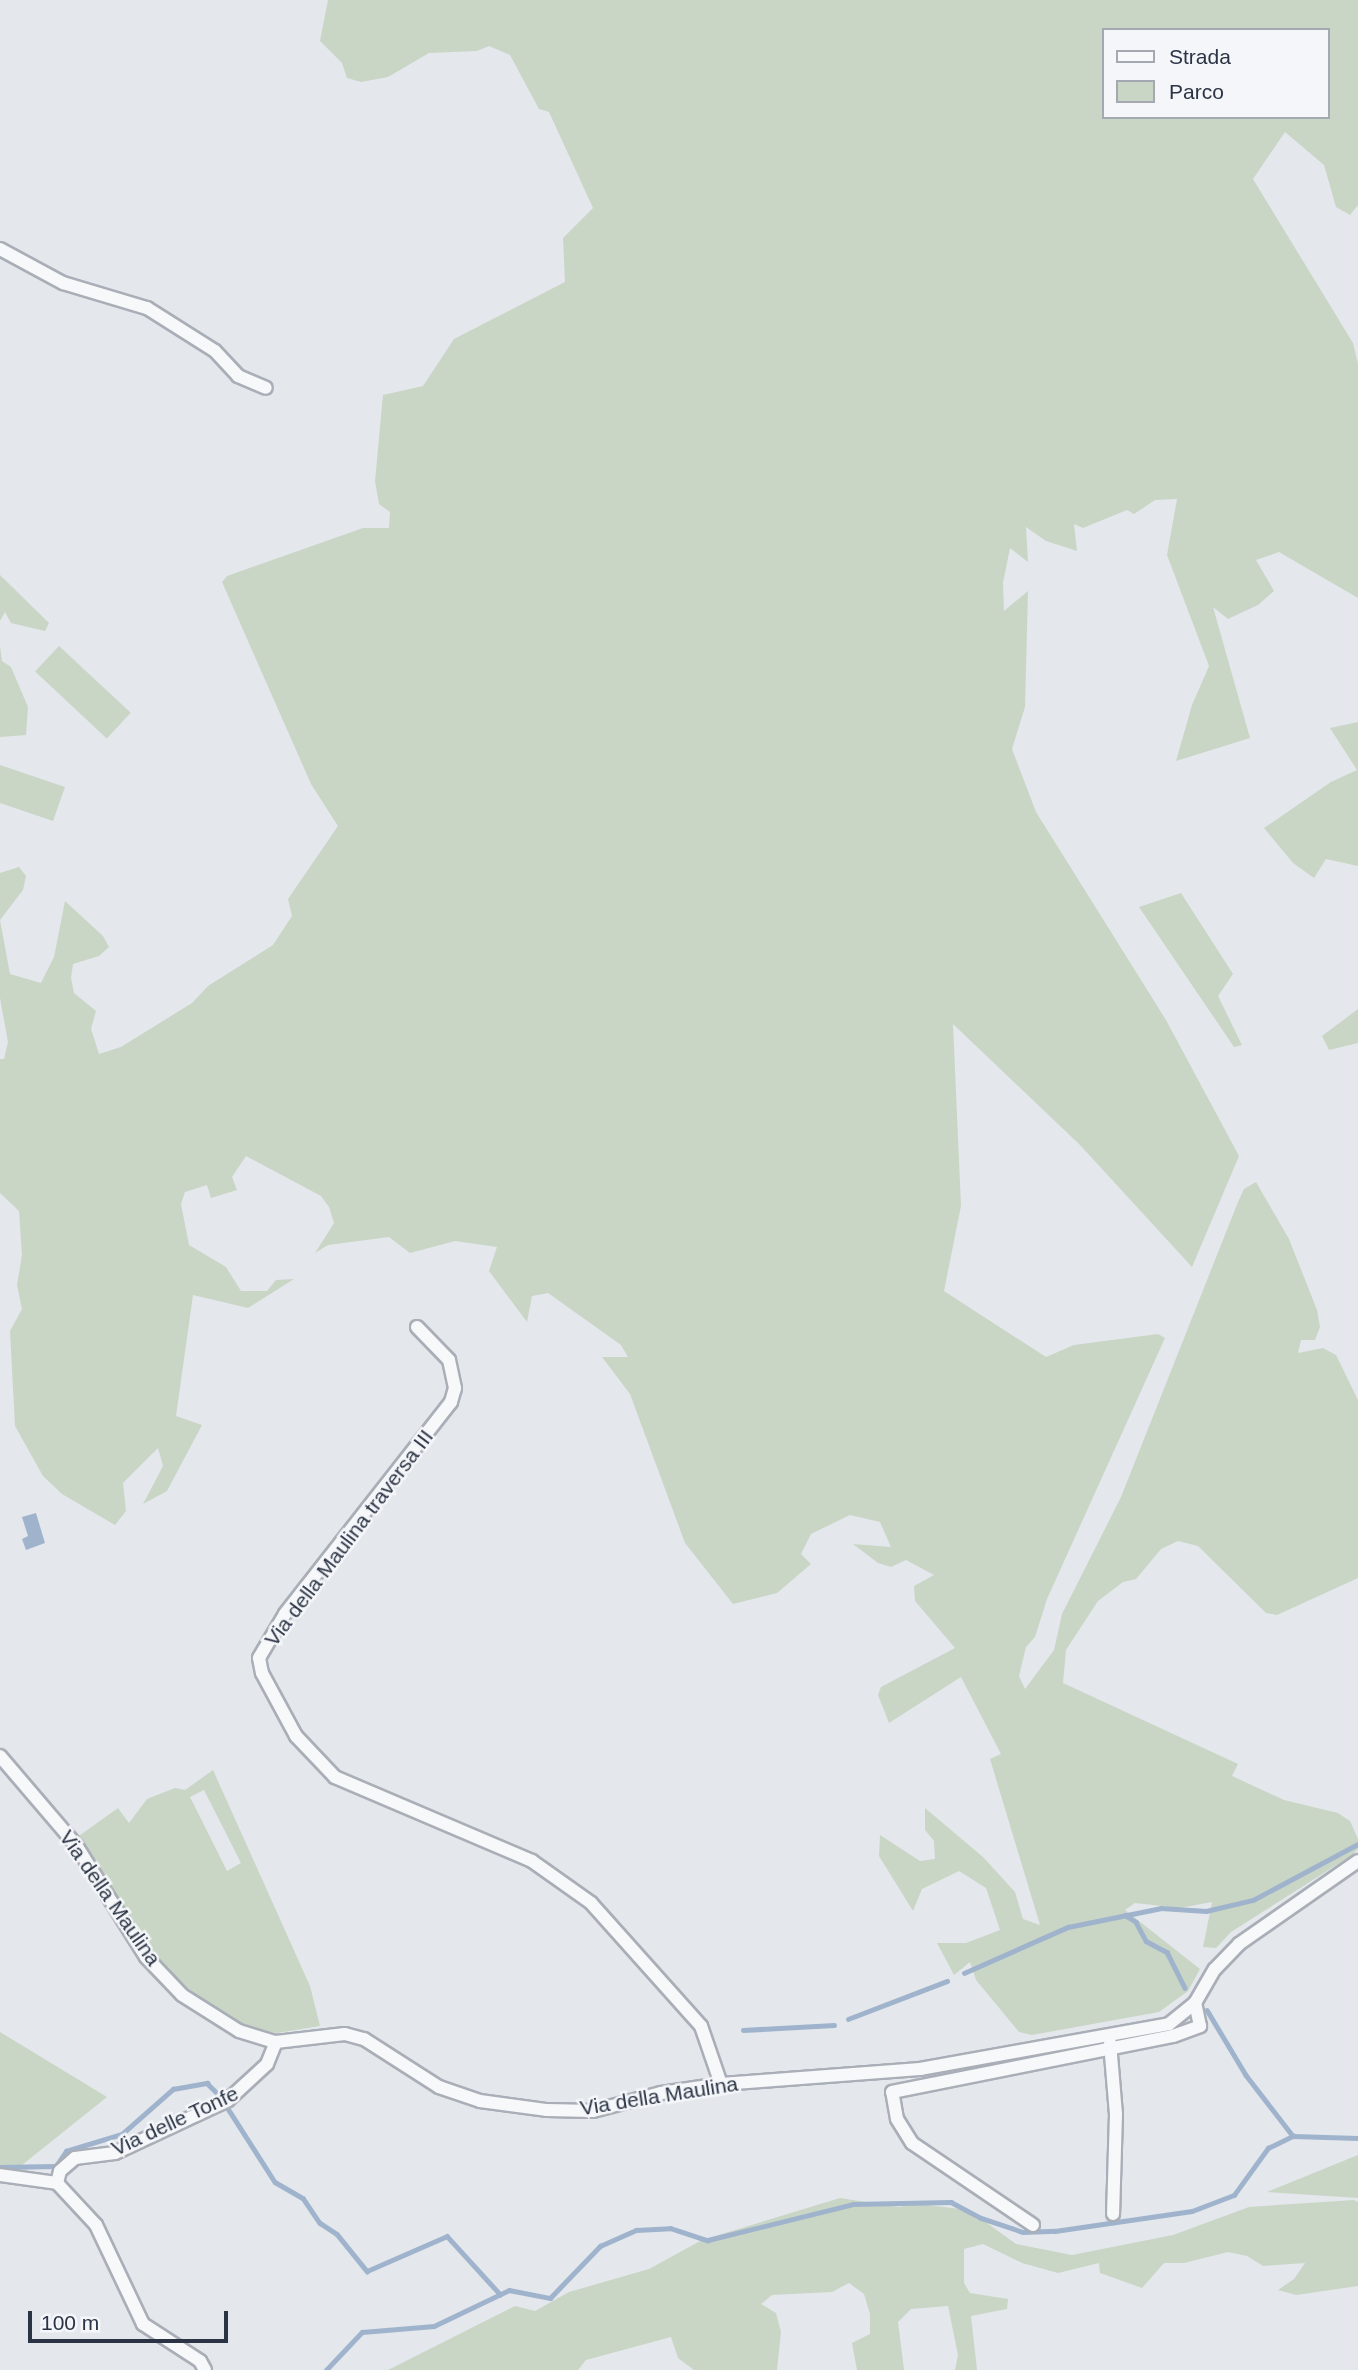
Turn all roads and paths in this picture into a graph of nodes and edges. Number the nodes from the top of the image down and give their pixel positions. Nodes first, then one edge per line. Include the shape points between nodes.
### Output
1 (0, 248) edge
2 (266, 388) dead end
3 (417, 1327) dead end
4 (0, 1756) edge
5 (1358, 1861) edge
6 (1195, 2003) junction
7 (1110, 2035) junction
8 (276, 2042) junction
9 (1111, 2050) junction
10 (721, 2084) junction
11 (0, 2175) edge
12 (57, 2183) junction
13 (1113, 2214) dead end
14 (1033, 2225) dead end
15 (205, 2370) edge

1 - 2 street via 63,283 147,308 215,351 238,376
3 - 10 street, Via della Maulina traversa III via 449,1360 455,1388 451,1402 285,1614 260,1658 262,1672 296,1736 335,1777 532,1861 592,1903 701,2026
4 - 8 street, Via della Maulina via 76,1845 146,1957 194,2002 239,2031
5 - 6 street, Via della Maulina via 1239,1944 1215,1969
6 - 7 street, Via della Maulina via 1169,2024
6 - 9 street via 1200,2025
7 - 9 street
7 - 10 street, Via della Maulina via 920,2069
8 - 10 street, Via della Maulina via 354,2037 439,2087 480,2101 547,2110 593,2111 661,2093
8 - 12 street, Via delle Tonfe via 267,2064 223,2102 115,2153 75,2158 60,2171
9 - 13 street via 1116,2114
9 - 14 street via 892,2092 897,2119 912,2143
11 - 12 street
12 - 15 street via 96,2225 143,2324 200,2361

